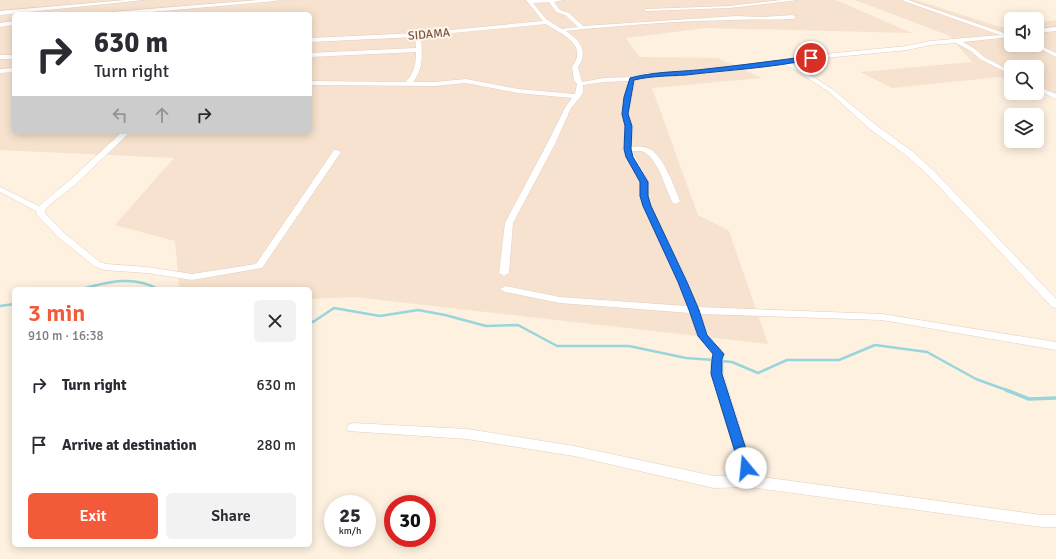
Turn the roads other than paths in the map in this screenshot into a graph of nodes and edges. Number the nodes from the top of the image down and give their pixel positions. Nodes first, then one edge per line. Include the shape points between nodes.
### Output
1 (142, 0) edge
2 (275, 0) edge
3 (550, 0) edge
4 (562, 0) edge
5 (796, 0) edge
6 (903, 0) edge
7 (529, 1) edge
8 (226, 2) edge
9 (222, 9) dead end
10 (646, 10) dead end
11 (131, 12) edge
12 (0, 13) edge
13 (793, 16) dead end
14 (547, 22) junction
15 (12, 23) edge
16 (0, 24) edge
17 (582, 28) junction
18 (1056, 29) edge
19 (564, 30) junction
20 (1044, 31) edge
21 (1004, 33) edge
22 (418, 35) junction
23 (1004, 36) edge
24 (312, 40) edge
25 (958, 41) junction
26 (1044, 49) edge
27 (419, 50) junction
28 (312, 55) edge
29 (1056, 55) edge
30 (12, 57) edge
31 (0, 58) edge
32 (786, 62) junction
33 (1004, 69) edge
34 (12, 70) edge
35 (0, 71) edge
36 (632, 79) junction
37 (312, 83) edge
38 (407, 84) junction
39 (580, 84) junction
40 (1044, 91) edge
41 (578, 96) junction
42 (1056, 97) edge
43 (124, 134) edge
44 (627, 149) junction
45 (337, 152) dead end
46 (0, 189) edge
47 (676, 201) dead end
48 (40, 210) junction
49 (504, 274) dead end
50 (505, 289) dead end
51 (1056, 305) edge
52 (694, 310) junction
53 (1056, 346) edge
54 (353, 428) dead end
55 (750, 481) junction
56 (1056, 521) edge

1 - 12 street
2 - 8 street
3 - 4 street
3 - 7 street
3 - 17 street via 558,11 567,14
5 - 10 street via 729,7
6 - 21 street
7 - 14 street
8 - 9 street
8 - 11 street
13 - 17 street
14 - 19 street
14 - 22 street, SIDAMA
15 - 16 street
17 - 19 street
18 - 20 street
19 - 39 street via 575,39 581,53 575,67 576,80
22 - 24 street, SIDAMA
22 - 27 street
23 - 25 street
25 - 32 street
25 - 33 street
26 - 29 street
27 - 28 street
27 - 38 street via 415,77
30 - 31 street
32 - 36 street via 647,75
32 - 51 street via 830,90 873,127 910,154 967,210
34 - 35 street
36 - 39 street
36 - 44 street via 625,114 629,126
37 - 38 street
38 - 41 street via 466,81 518,91
39 - 41 street
40 - 42 street
41 - 49 street via 568,108 509,223
43 - 48 street via 74,182
44 - 47 street via 640,149 649,153 662,170
44 - 52 street via 644,182 647,206
45 - 48 street via 259,266 192,278 147,270 104,267 60,234
46 - 48 street
50 - 52 street via 560,300
52 - 53 street via 882,317
52 - 55 street via 703,336 719,354 717,374
54 - 55 street via 467,434 574,451 714,482
55 - 56 street

